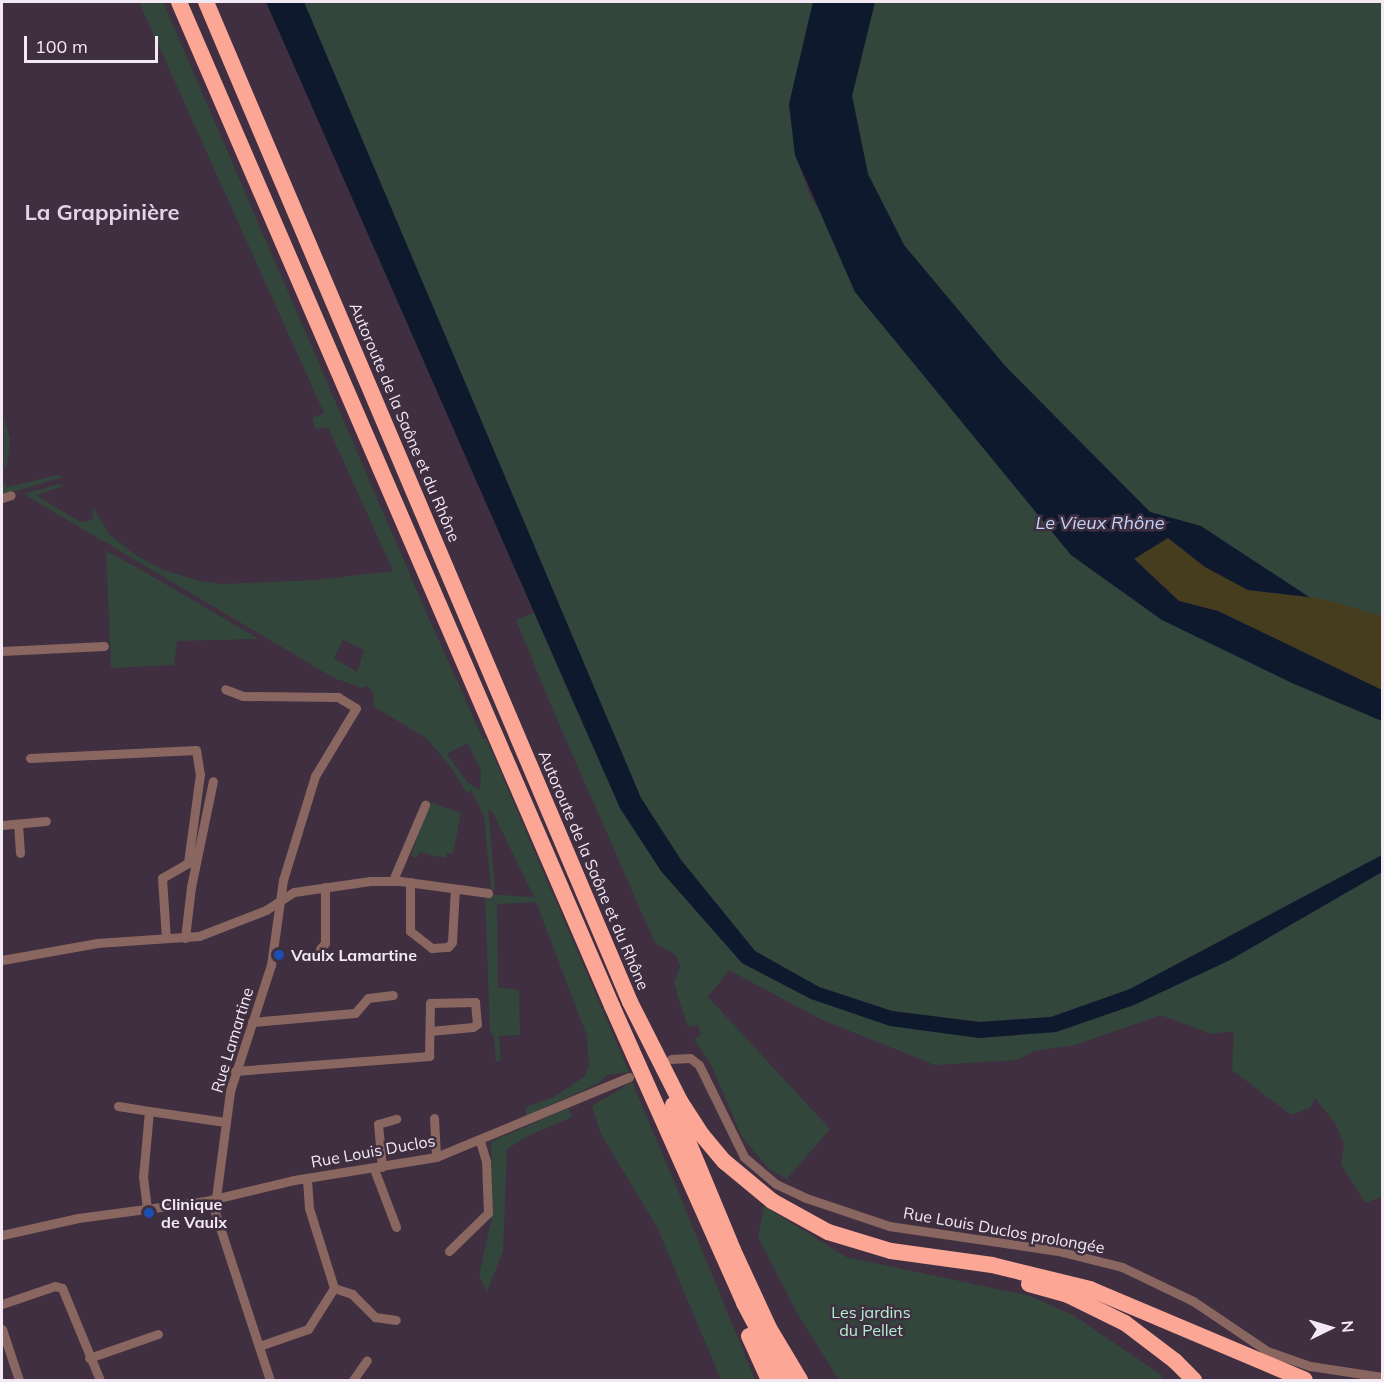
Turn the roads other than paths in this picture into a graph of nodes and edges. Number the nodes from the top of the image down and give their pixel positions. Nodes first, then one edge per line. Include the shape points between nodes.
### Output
1 (179, 2) edge
2 (206, 2) edge
3 (104, 646) dead end
4 (2, 651) edge
5 (225, 689) dead end
6 (30, 758) dead end
7 (213, 781) dead end
8 (425, 805) dead end
9 (46, 821) dead end
10 (18, 824) junction
11 (2, 825) edge
12 (20, 853) dead end
13 (393, 880) junction
14 (410, 882) junction
15 (325, 887) junction
16 (455, 889) junction
17 (488, 893) dead end
18 (281, 900) junction
19 (166, 938) junction
20 (185, 939) junction
21 (320, 949) dead end
22 (2, 960) edge
23 (393, 995) dead end
24 (630, 1002) junction
25 (252, 1022) junction
26 (430, 1031) junction
27 (671, 1059) dead end
28 (235, 1071) junction
29 (629, 1077) dead end
30 (118, 1106) dead end
31 (149, 1111) junction
32 (434, 1118) dead end
33 (396, 1119) dead end
34 (225, 1122) junction
35 (480, 1142) junction
36 (436, 1158) junction
37 (378, 1168) junction
38 (307, 1178) junction
39 (213, 1199) junction
40 (147, 1209) junction
41 (396, 1227) dead end
42 (2, 1235) edge
43 (449, 1251) dead end
44 (1026, 1278) junction
45 (334, 1288) junction
46 (744, 1303) junction
47 (2, 1304) edge
48 (396, 1320) dead end
49 (2, 1329) edge
50 (158, 1334) dead end
51 (262, 1345) junction
52 (89, 1358) junction
53 (367, 1360) dead end
54 (1383, 1377) edge
55 (19, 1380) edge
56 (100, 1380) edge
57 (270, 1380) edge
58 (353, 1380) edge
59 (769, 1380) edge
60 (785, 1380) edge
61 (800, 1380) edge
62 (1194, 1380) edge
63 (1305, 1380) edge

1 - 46 highway
2 - 24 highway, Autoroute de la Saône et du Rhône
3 - 4 street
5 - 18 street, Rue Lamartine via 243,696 338,697 354,704 356,713 336,735 315,776 283,880
6 - 19 street via 196,750 200,774 188,863 162,878
7 - 20 street via 191,886
8 - 13 street
9 - 10 street
10 - 11 street
10 - 12 street
13 - 14 street
13 - 15 street
14 - 16 street
14 - 16 street via 410,932 432,948 448,947 452,942
15 - 18 street via 294,892
15 - 21 street via 325,943
16 - 17 street
18 - 20 street via 246,918
18 - 25 street, Rue Lamartine via 271,965
19 - 20 street
19 - 22 street via 97,943
23 - 25 street via 368,998 355,1013
24 - 44 highway, Autoroute de la Saône et du Rhône via 680,1101 724,1162 771,1201 828,1232 891,1251
24 - 61 highway via 733,1250
25 - 28 street, Rue Lamartine
26 - 26 street via 430,1003 474,1002 477,1024 473,1027
26 - 28 street via 429,1056
27 - 54 street, Rue Louis Duclos prolongée via 690,1058 699,1065 744,1157 776,1184 806,1198 890,1226 1058,1251 1122,1267 1193,1302 1267,1351 1310,1366
28 - 34 street, Rue Lamartine
29 - 35 street, Rue Louis Duclos
30 - 31 street
31 - 34 street
31 - 40 street via 143,1177
32 - 36 street
33 - 37 street via 378,1124
34 - 39 street, Rue Lamartine
35 - 36 street, Rue Louis Duclos
35 - 43 street via 486,1161 488,1213
36 - 37 street, Rue Louis Duclos
37 - 38 street, Rue Louis Duclos
37 - 41 street
38 - 39 street, Rue Louis Duclos
38 - 45 street via 309,1208
39 - 40 street, Rue Louis Duclos
39 - 51 street, Rue Lamartine
40 - 42 street, Rue Louis Duclos via 78,1218
44 - 62 highway via 1125,1323 1176,1361
44 - 63 highway via 1090,1289
45 - 48 street via 352,1294 375,1317
45 - 51 street via 308,1329
46 - 59 highway via 745,1326
46 - 60 highway
47 - 52 street via 55,1286 62,1288
49 - 55 street
50 - 52 street
51 - 57 street, Rue Lamartine
52 - 56 street
53 - 58 street

